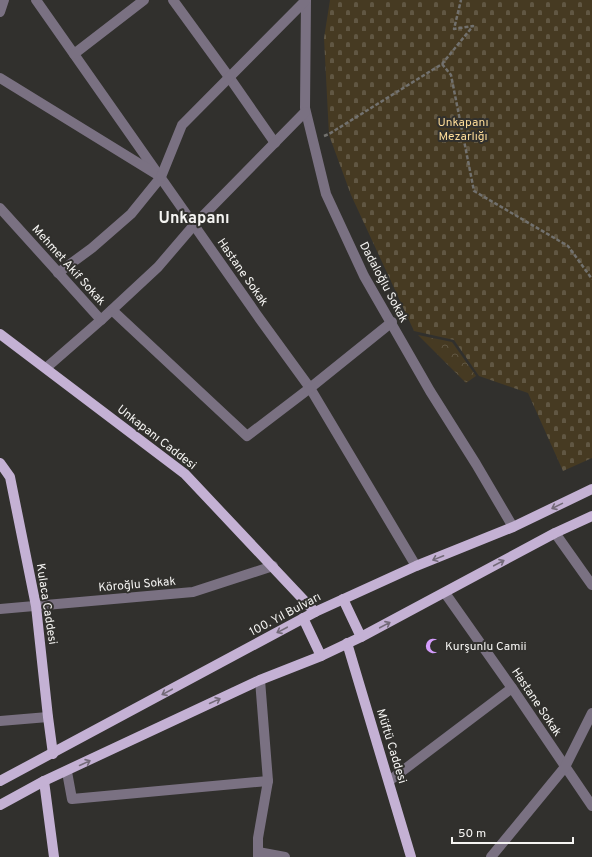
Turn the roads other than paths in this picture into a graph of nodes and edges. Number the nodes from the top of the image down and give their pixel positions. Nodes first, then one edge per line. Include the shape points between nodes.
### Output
1 (4, 0) edge
2 (36, 0) edge
3 (144, 0) edge
4 (173, 0) edge
5 (306, 0) edge
6 (0, 12) edge
7 (74, 54) junction
8 (230, 77) junction
9 (0, 78) edge
10 (305, 112) junction
11 (275, 143) junction
12 (160, 177) junction
13 (0, 208) edge
14 (194, 225) junction
15 (58, 273) junction
16 (112, 310) junction
17 (101, 320) junction
18 (392, 322) junction
19 (0, 334) edge
20 (46, 368) junction
21 (310, 388) junction
22 (0, 463) edge
23 (592, 489) edge
24 (592, 516) edge
25 (513, 527) junction
26 (555, 533) junction
27 (273, 566) junction
28 (416, 566) junction
29 (592, 586) edge
30 (445, 593) junction
31 (343, 599) junction
32 (36, 606) junction
33 (0, 609) edge
34 (316, 612) junction
35 (303, 618) junction
36 (361, 638) junction
37 (347, 643) junction
38 (321, 656) junction
39 (260, 680) junction
40 (512, 688) junction
41 (592, 713) edge
42 (48, 717) junction
43 (0, 722) edge
44 (53, 754) junction
45 (566, 767) junction
46 (66, 772) junction
47 (0, 781) edge
48 (44, 781) junction
49 (268, 781) junction
50 (389, 782) junction
51 (0, 805) edge
52 (592, 806) edge
53 (258, 855) edge
54 (54, 857) edge
55 (285, 857) edge
56 (411, 857) edge
57 (491, 857) edge

1 - 6 street
2 - 7 street, Hastane Sokak
3 - 7 street
4 - 8 street
5 - 8 street
5 - 10 street, Dadaloğlu Sokak
7 - 12 street, Hastane Sokak
8 - 11 street
8 - 12 street via 182,125
9 - 12 street
10 - 11 street
10 - 18 street, Dadaloğlu Sokak via 326,194 364,276
11 - 14 street
12 - 14 street, Hastane Sokak
12 - 15 street via 131,214
13 - 15 street, Mehmet Akif Sokak
14 - 16 street via 158,267
14 - 21 street, Hastane Sokak
15 - 17 street, Mehmet Akif Sokak
16 - 17 street
16 - 21 street via 247,436
17 - 20 street, Mehmet Akif Sokak
18 - 21 street
18 - 25 street, Dadaloğlu Sokak via 430,392
19 - 20 main road, Unkapanı Caddesi
20 - 27 main road, Unkapanı Caddesi via 185,474
21 - 28 street, Hastane Sokak
22 - 32 main road, Kulaca Caddesi via 10,477
23 -> 25 main road, 100. Yıl Bulvarı
24 - 26 main road
25 -> 28 main road, 100. Yıl Bulvarı
26 - 29 street
30 -> 26 main road
27 - 32 street, Köroğlu Sokak via 193,592
27 - 34 main road, Unkapanı Caddesi
28 - 31 main road, 100. Yıl Bulvarı
36 -> 30 main road
30 - 40 street, Hastane Sokak
31 - 34 main road, 100. Yıl Bulvarı
31 - 36 main road
32 - 33 street, Köroğlu Sokak
32 - 42 main road, Kulaca Caddesi
34 - 35 main road, 100. Yıl Bulvarı
35 - 38 main road
35 -> 44 main road, 100. Yıl Bulvarı
36 - 37 main road
37 - 38 main road
37 - 50 main road, Müftü Caddesi
38 - 39 main road
46 -> 39 main road
39 - 49 street
40 - 45 street, Hastane Sokak
40 - 50 street
41 - 45 street
42 - 43 street
42 - 44 main road, Kulaca Caddesi
44 - 47 main road, 100. Yıl Bulvarı
45 - 52 street, Hastane Sokak
45 - 57 street
46 - 48 main road
46 - 49 street via 72,799
48 - 51 main road
48 - 54 main road
49 - 53 street via 258,838
50 - 56 main road, Müftü Caddesi
53 - 55 street

